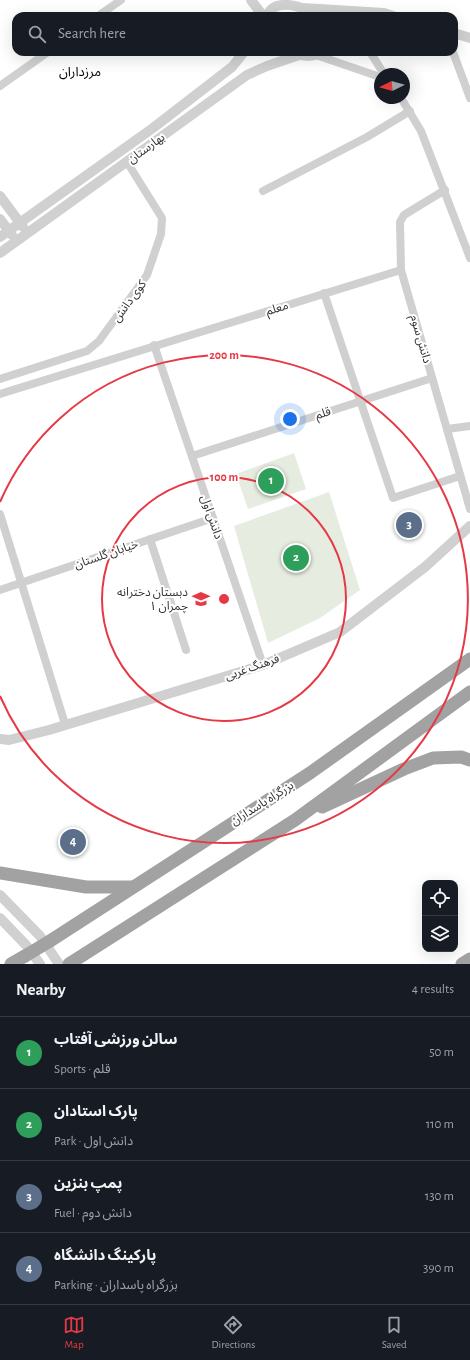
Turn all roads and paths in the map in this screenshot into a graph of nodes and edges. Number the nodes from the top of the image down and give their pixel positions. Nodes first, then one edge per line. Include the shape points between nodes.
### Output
1 (121, 0) edge
2 (251, 0) edge
3 (279, 2) edge
4 (304, 8) junction
5 (104, 12) edge
6 (260, 12) edge
7 (270, 12) edge
8 (311, 12) edge
9 (338, 12) edge
10 (458, 34) edge
11 (470, 38) edge
12 (42, 56) edge
13 (241, 56) edge
14 (290, 56) edge
15 (324, 56) edge
16 (373, 56) edge
17 (454, 56) edge
18 (380, 68) edge
19 (374, 75) edge
20 (0, 86) edge
21 (470, 98) edge
22 (405, 104) edge
23 (410, 111) junction
24 (127, 162) junction
25 (445, 190) junction
26 (263, 191) dead end
27 (0, 196) edge
28 (0, 219) edge
29 (20, 222) junction
30 (4, 234) edge
31 (27, 234) junction
32 (18, 241) junction
33 (0, 253) edge
34 (470, 258) edge
35 (401, 270) junction
36 (324, 293) junction
37 (154, 345) junction
38 (432, 378) junction
39 (0, 379) edge
40 (0, 394) edge
41 (359, 402) junction
42 (470, 426) edge
43 (447, 430) junction
44 (192, 456) junction
45 (460, 476) junction
46 (470, 509) edge
47 (0, 514) edge
48 (212, 518) junction
49 (470, 526) edge
50 (150, 539) junction
51 (21, 583) junction
52 (0, 590) edge
53 (186, 650) dead end
54 (470, 659) edge
55 (263, 665) junction
56 (470, 692) edge
57 (65, 724) junction
58 (0, 739) edge
59 (470, 760) edge
60 (295, 820) junction
61 (0, 873) edge
62 (132, 887) junction
63 (0, 895) edge
64 (0, 918) edge
65 (470, 959) edge
66 (11, 964) edge
67 (40, 964) edge
68 (59, 964) edge
69 (69, 964) edge
70 (462, 964) edge

1 - 5 street
2 - 6 street
3 - 4 street
3 - 7 street
4 - 8 street
4 - 9 street
10 - 11 street
12 - 20 street
13 - 29 street, بهارستان via 232,67 153,128
14 - 24 street, بهارستان via 247,75
15 - 19 street
16 - 18 street
17 - 21 street
22 - 23 street
23 - 25 street
23 - 26 street via 367,137
24 - 31 street, بهارستان
24 - 39 street, کوی دانش via 162,218 162,234 147,275 99,341 87,351
25 - 34 street
25 - 35 street, دانش سوم via 404,215 400,222
27 - 29 street
28 - 30 street
29 - 30 street, بهارستان
29 - 31 street
30 - 32 street
31 - 32 street, بهارستان
32 - 33 street, بهارستان
35 - 36 street, معلم
35 - 38 street, دانش سوم
36 - 37 street, معلم
36 - 41 street
37 - 40 street, معلم
37 - 44 street, دانش اول
38 - 41 street, قلم
38 - 43 street, دانش سوم
41 - 44 street, قلم
41 - 45 street via 394,498
42 - 43 street
43 - 45 street, دانش سوم
44 - 48 street, دانش اول
45 - 46 street, دانش سوم
47 - 51 street
48 - 50 street, خیابان گلستان
48 - 55 street, دانش اول
49 - 55 street, فرهنگ غربی via 425,567 340,632
50 - 51 street, خیابان گلستان
50 - 53 street
51 - 52 street, خیابان گلستان
51 - 57 street
54 - 62 highway, بزرگراه پاسداران via 310,773
55 - 57 street, فرهنگ غربی
56 - 60 highway
57 - 58 street, فرهنگ غربی via 9,740
59 - 60 highway via 461,757 433,758
60 - 69 highway
61 - 62 highway via 86,887
62 - 66 highway, بزرگراه پاسداران, bridge
63 - 68 street via 40,936
64 - 67 street
65 - 70 highway

